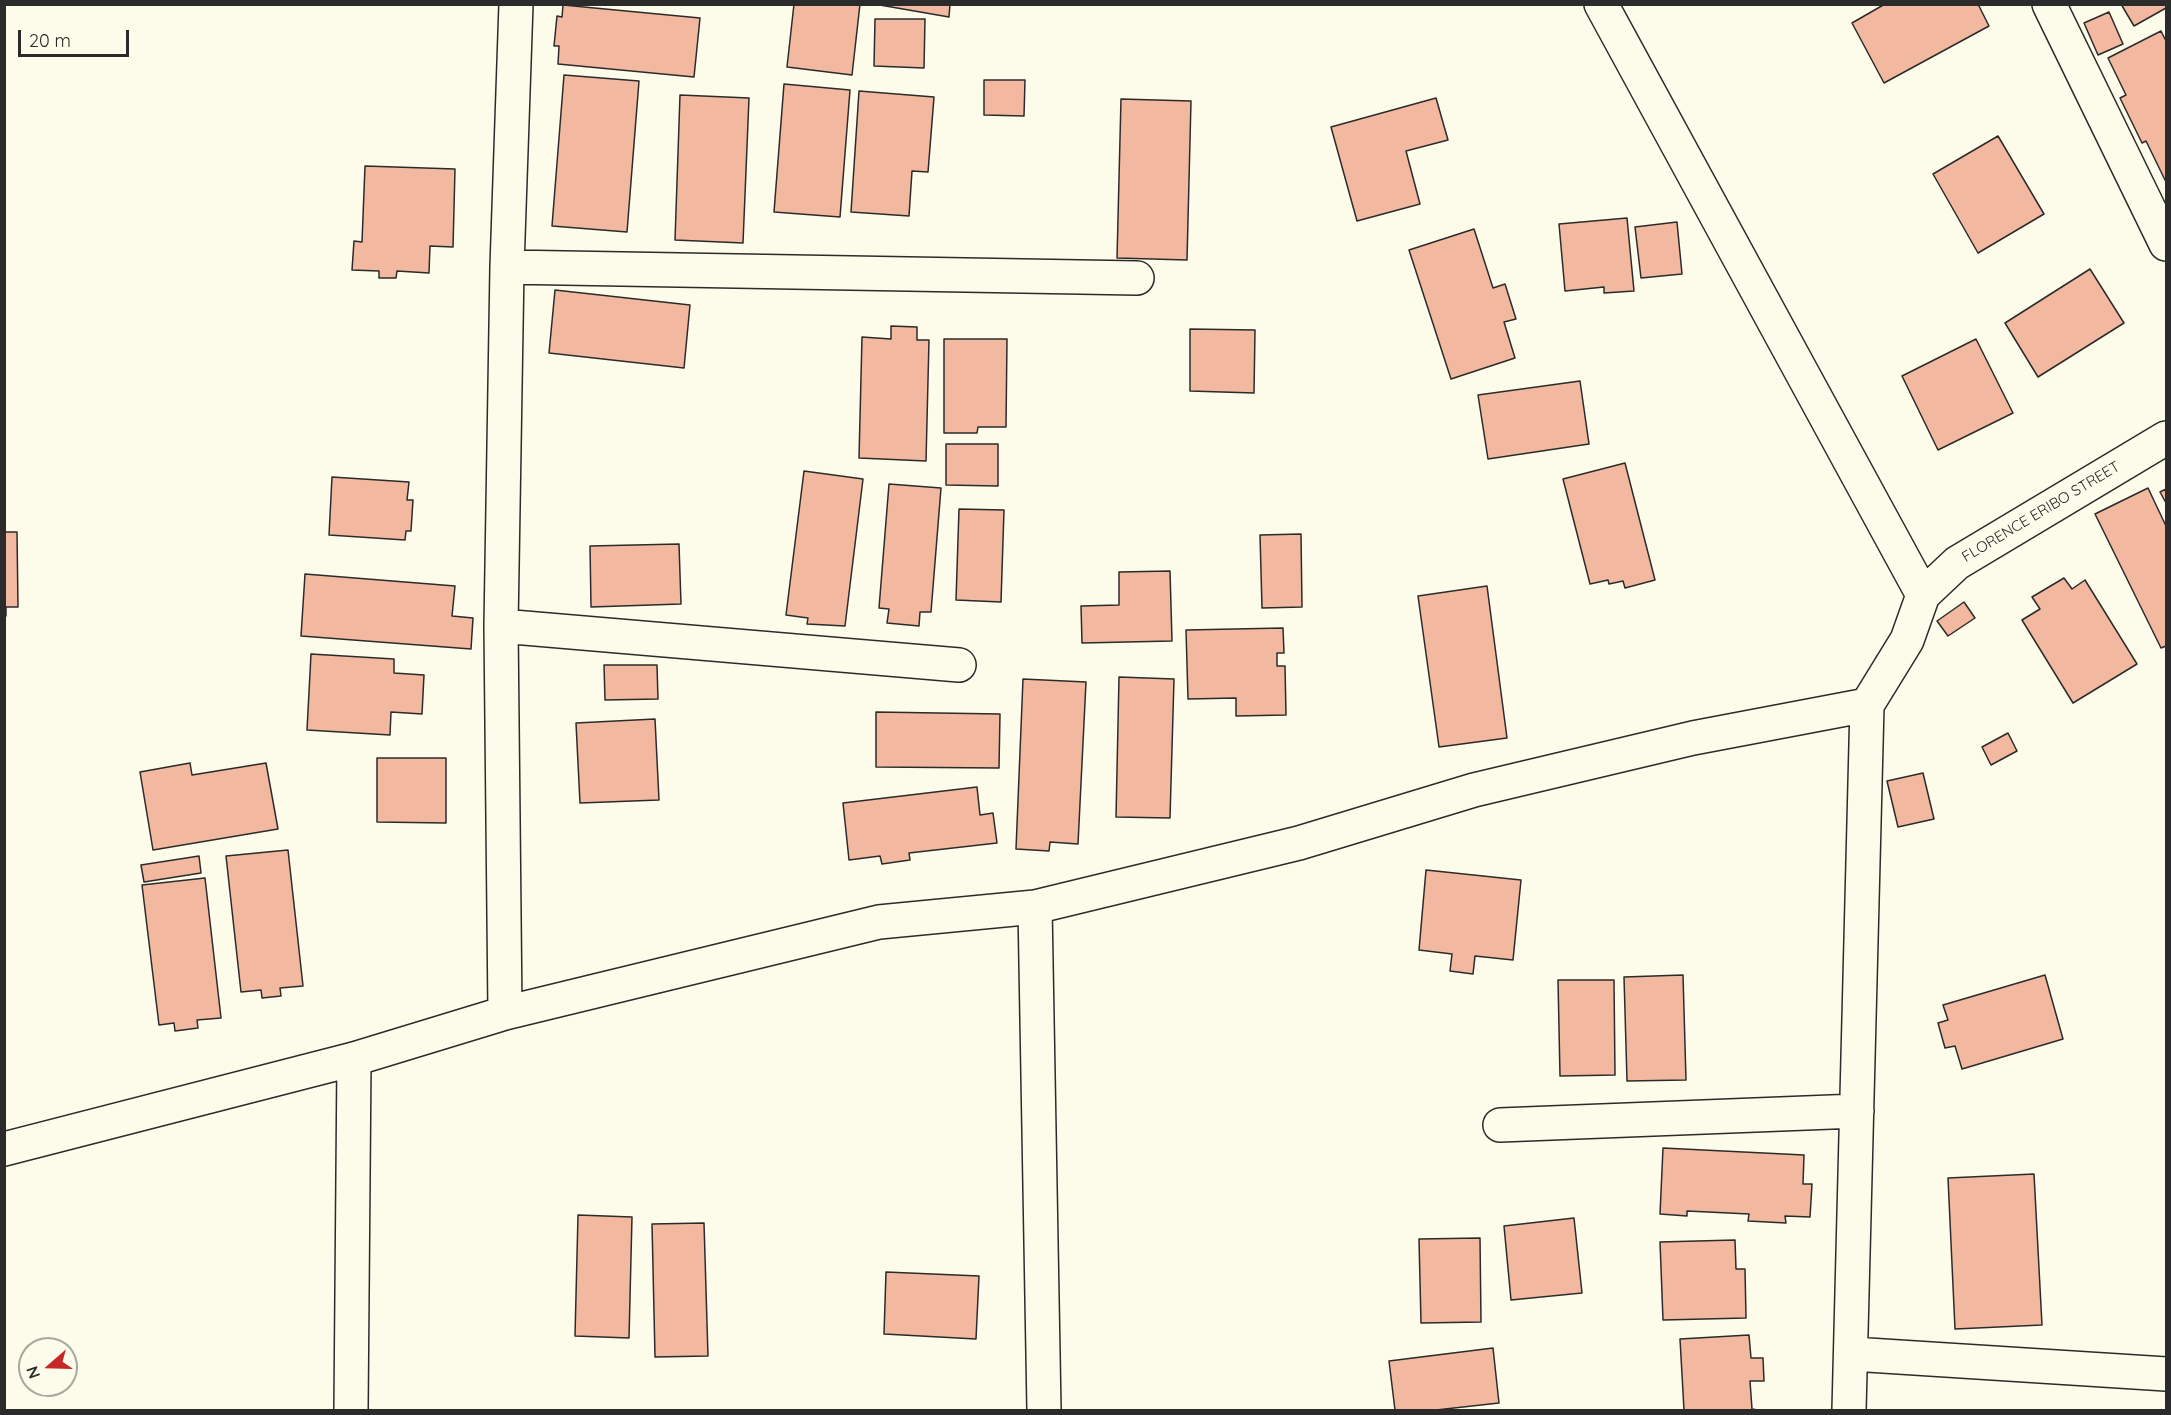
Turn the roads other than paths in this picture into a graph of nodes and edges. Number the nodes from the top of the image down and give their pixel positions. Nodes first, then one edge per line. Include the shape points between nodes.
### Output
1 (516, 4) edge
2 (1601, 4) edge
3 (2049, 4) edge
4 (2166, 244) edge
5 (507, 267) junction
6 (1137, 278) dead end
7 (2166, 438) edge
8 (1923, 595) junction
9 (501, 626) junction
10 (959, 665) dead end
11 (1867, 705) junction
12 (1035, 907) junction
13 (504, 1013) junction
14 (354, 1059) junction
15 (1857, 1112) junction
16 (1500, 1125) dead end
17 (4, 1149) edge
18 (1852, 1354) junction
19 (2166, 1374) edge
20 (351, 1410) edge
21 (1044, 1410) edge
22 (1849, 1410) edge

1 - 5 street
2 - 8 street
3 - 4 street
5 - 6 street
5 - 9 street
7 - 8 street, FLORENCE ERIBO STREET via 1957,563
8 - 11 street via 1906,640
9 - 10 street
9 - 13 street
11 - 12 street via 1693,738 1474,790 1299,843
11 - 15 street
12 - 13 street via 879,922
12 - 21 street
13 - 14 street
14 - 17 street
14 - 20 street
15 - 16 street
15 - 18 street
18 - 19 street
18 - 22 street

